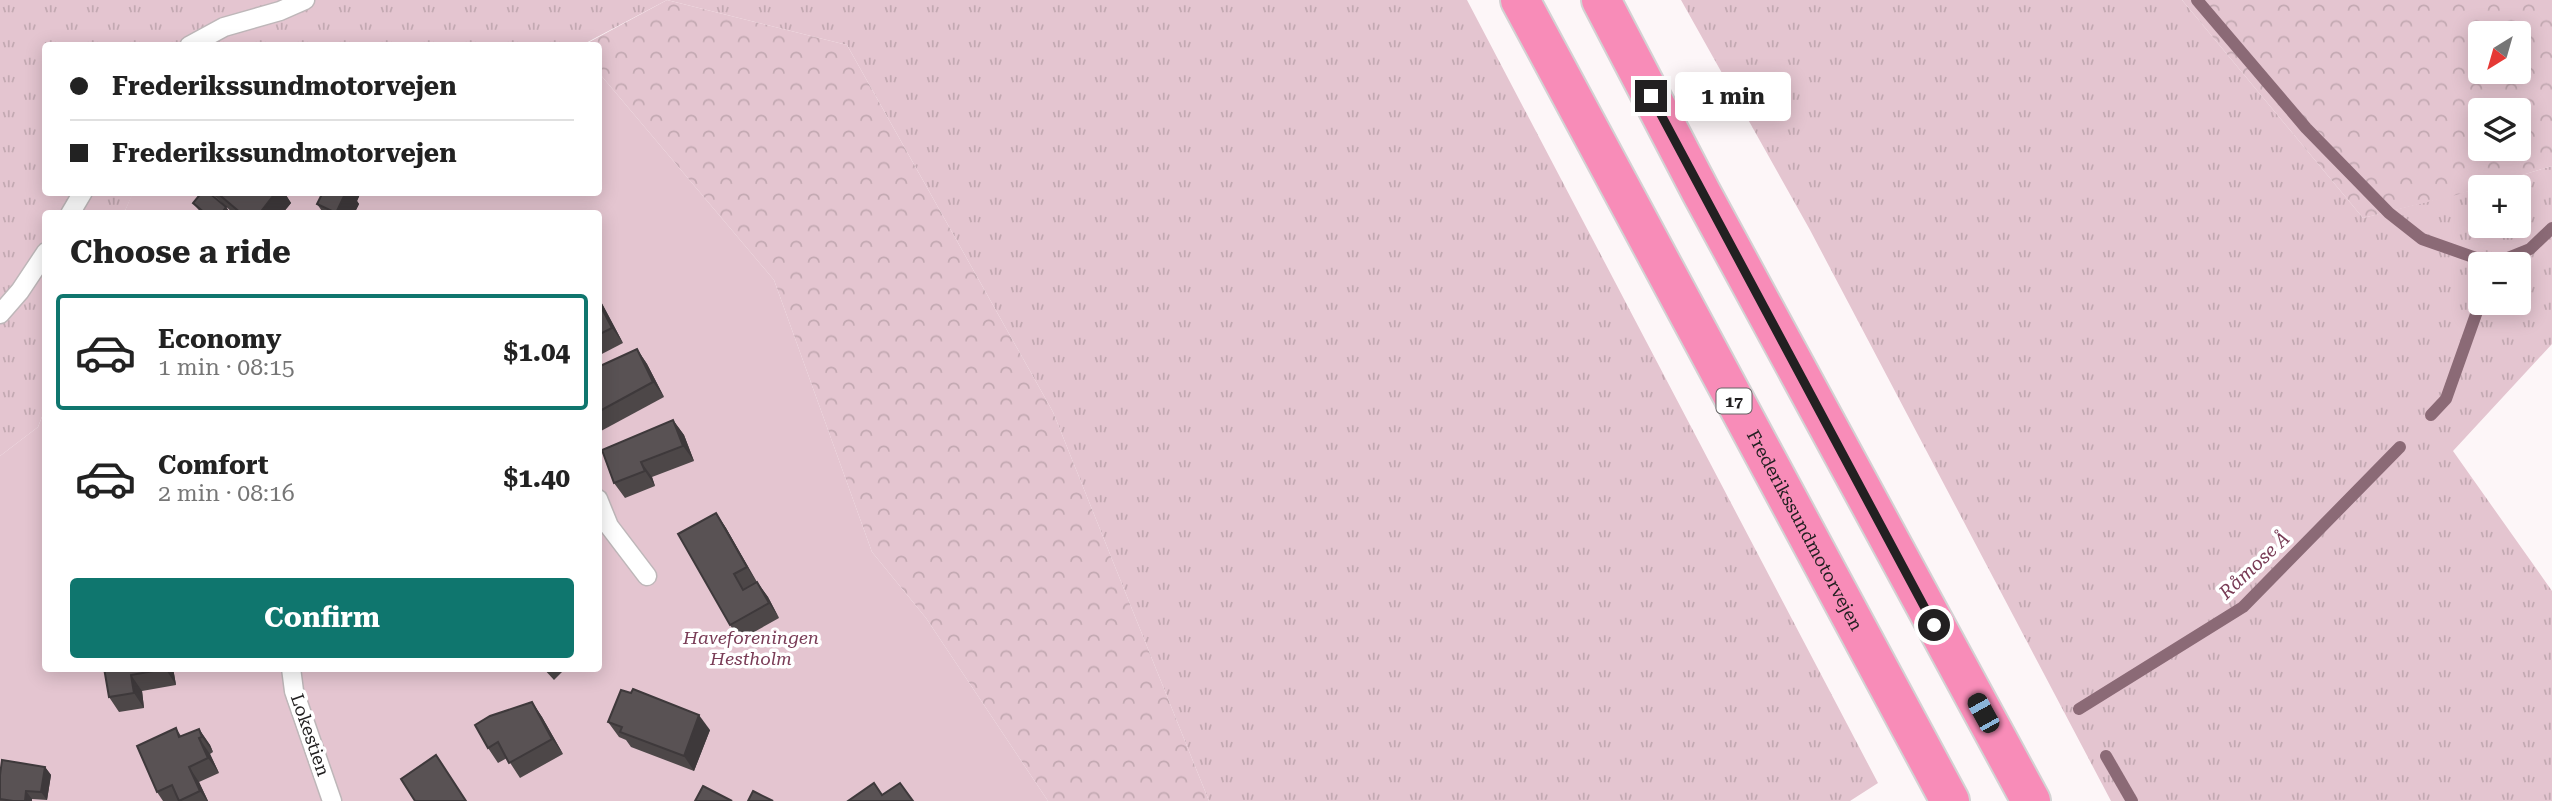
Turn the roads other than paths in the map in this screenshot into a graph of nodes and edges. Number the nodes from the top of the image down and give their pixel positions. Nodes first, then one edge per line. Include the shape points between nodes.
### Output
1 (305, 0) edge
2 (1520, 0) edge
3 (1601, 0) edge
4 (196, 42) edge
5 (42, 257) edge
6 (0, 314) edge
7 (602, 509) edge
8 (648, 576) dead end
9 (292, 672) edge
10 (332, 801) edge
11 (1950, 801) edge
12 (2031, 801) edge

1 - 4 lane via 224,27
2 - 11 highway, Frederikssundmotorvejen / 17
3 - 12 highway
5 - 6 lane
7 - 8 lane via 609,526
9 - 10 lane, Lokestien

